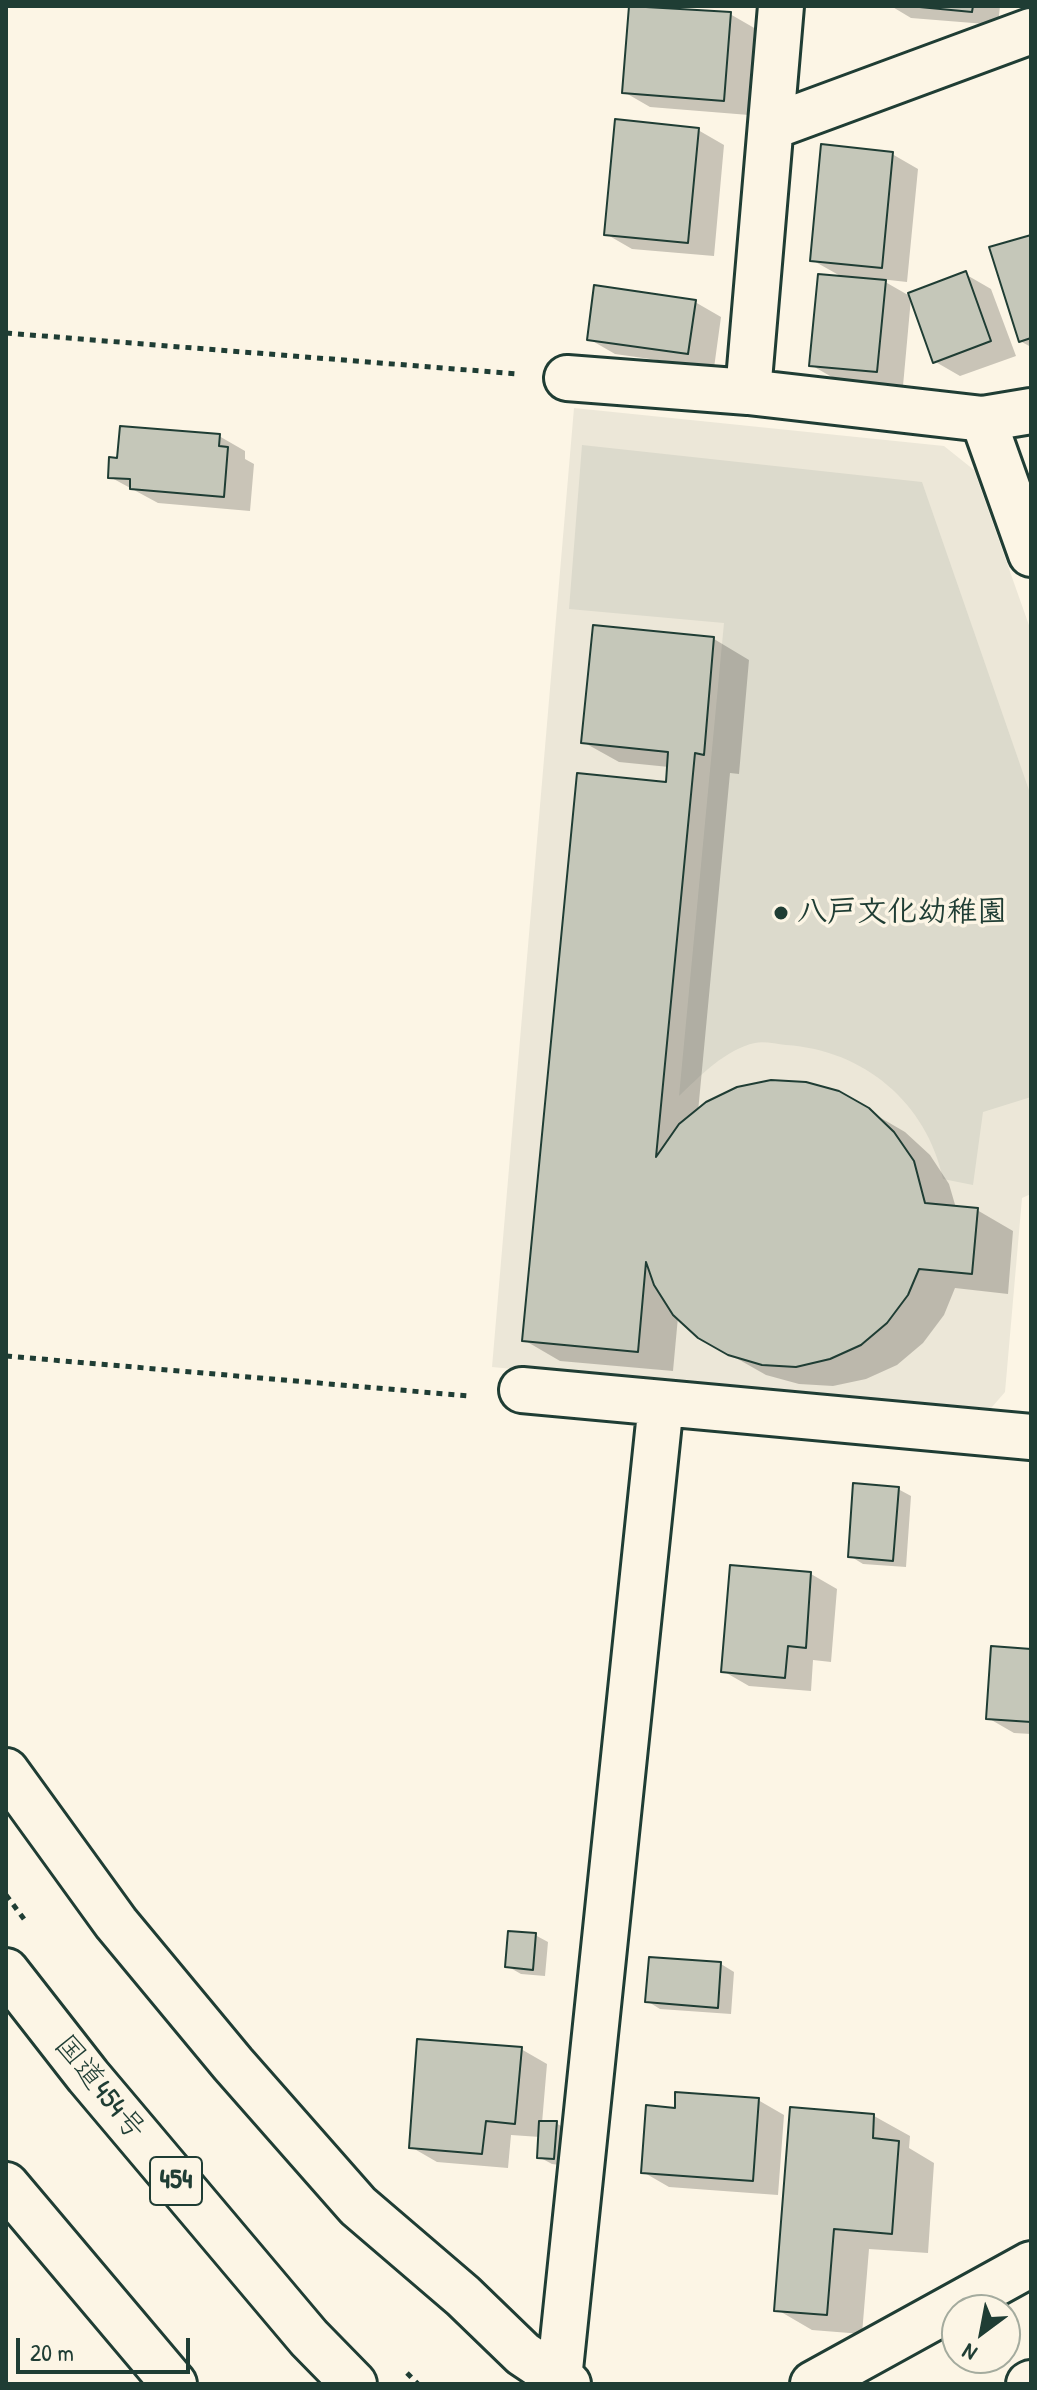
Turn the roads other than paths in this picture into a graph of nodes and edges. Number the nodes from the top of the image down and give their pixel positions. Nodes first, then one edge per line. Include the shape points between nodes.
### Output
1 (781, 6) edge
2 (1031, 31) edge
3 (771, 127) junction
4 (567, 378) road end
5 (748, 392) junction
6 (1031, 411) edge
7 (983, 419) junction
8 (1031, 554) edge
9 (522, 1390) road end
10 (661, 1403) junction
11 (1031, 1437) edge
12 (6, 1771) edge
13 (6, 1971) edge
14 (6, 2185) edge
15 (1031, 2264) edge
16 (563, 2382) edge
17 (174, 2384) edge
18 (354, 2384) edge
19 (813, 2384) edge

1 - 3 main road
2 - 3 main road
3 - 5 main road
4 - 5 main road
5 - 7 main road
6 - 7 main road
7 - 8 main road
9 - 10 main road
10 - 11 main road
10 - 16 main road
12 - 16 main road via 116,1923 358,2206 523,2354
13 - 18 main road, 国道454号 / 454 via 98,2088
14 - 17 main road
15 - 19 main road

